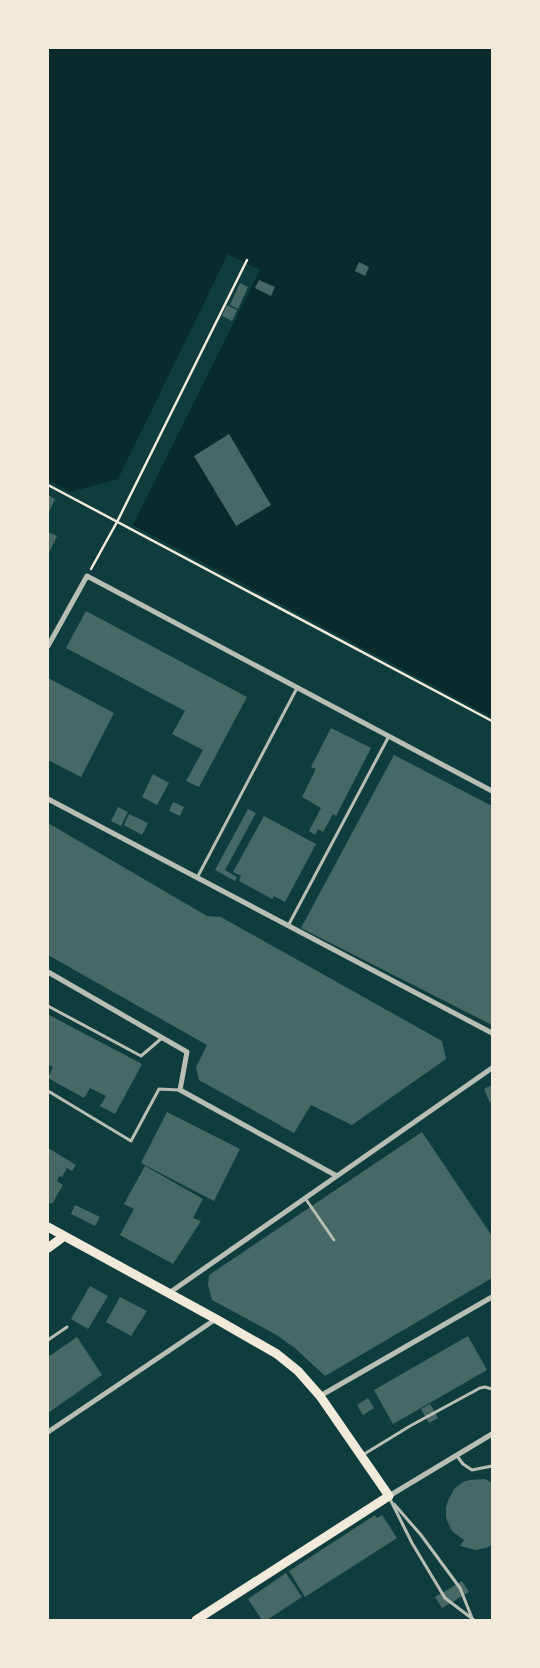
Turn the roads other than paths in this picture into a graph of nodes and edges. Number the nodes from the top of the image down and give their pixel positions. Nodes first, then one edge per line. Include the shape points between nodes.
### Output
1 (48, 646) edge
2 (297, 688) junction
3 (389, 736) junction
4 (492, 791) edge
5 (48, 799) edge
6 (196, 878) junction
7 (288, 927) junction
8 (48, 972) edge
9 (48, 1006) edge
10 (492, 1033) edge
11 (162, 1037) junction
12 (492, 1068) edge
13 (180, 1090) junction
14 (48, 1091) edge
15 (337, 1176) junction
16 (305, 1198) junction
17 (48, 1227) edge
18 (63, 1237) junction
19 (334, 1240) dead end
20 (48, 1248) edge
21 (169, 1293) junction
22 (492, 1296) edge
23 (216, 1319) junction
24 (67, 1327) dead end
25 (48, 1340) edge
26 (492, 1389) edge
27 (320, 1396) junction
28 (48, 1432) edge
29 (492, 1434) edge
30 (361, 1456) junction
31 (457, 1456) junction
32 (492, 1466) edge
33 (390, 1498) junction
34 (474, 1619) edge
35 (196, 1620) edge

1 - 2 street via 87,576
2 - 3 street
2 - 6 lane
3 - 4 street
3 - 7 lane
5 - 6 street
6 - 7 street
7 - 10 street
8 - 11 street
9 - 11 lane via 140,1056
11 - 13 street via 187,1052
12 - 15 street
13 - 14 lane via 159,1089 131,1141
13 - 15 street
15 - 16 street
16 - 19 lane
16 - 21 street
17 - 18 main road
18 - 20 main road
18 - 21 main road
21 - 23 main road
22 - 27 street
23 - 27 main road via 276,1354 298,1371
23 - 28 street
24 - 25 lane
26 - 30 lane via 485,1387 473,1392
27 - 30 main road
29 - 31 street
30 - 33 main road
31 - 32 lane via 472,1470
31 - 33 street
33 - 34 lane via 460,1588
33 - 34 lane via 445,1598
33 - 35 main road

